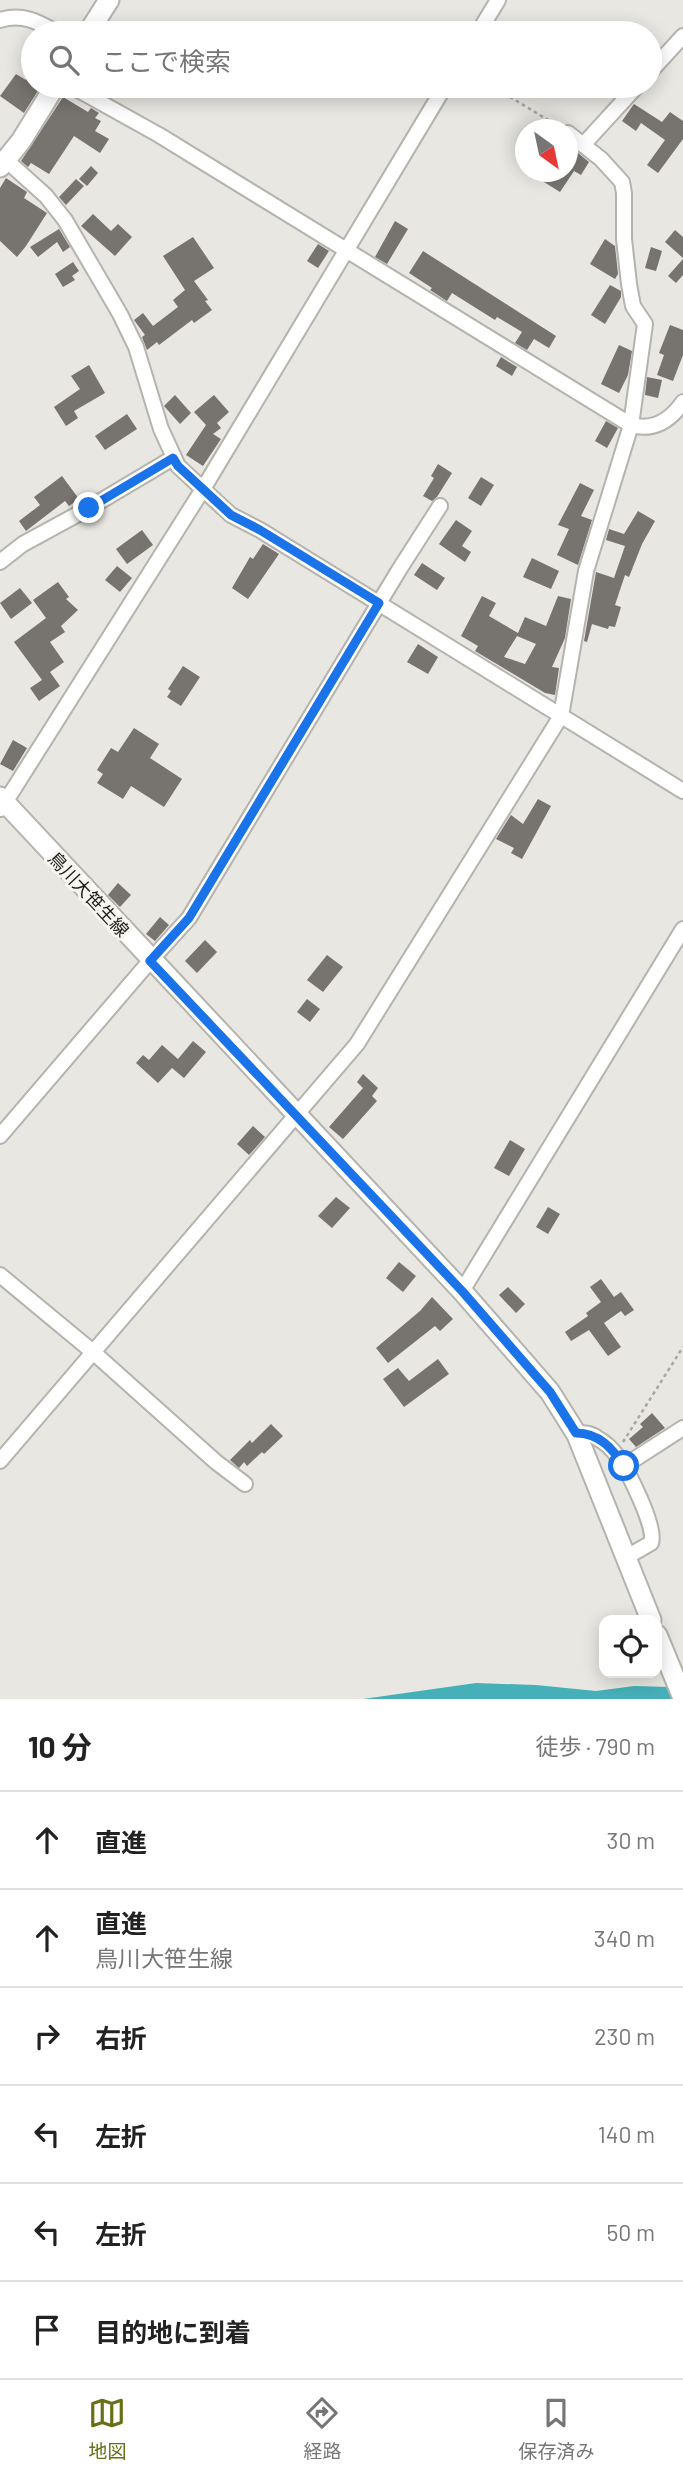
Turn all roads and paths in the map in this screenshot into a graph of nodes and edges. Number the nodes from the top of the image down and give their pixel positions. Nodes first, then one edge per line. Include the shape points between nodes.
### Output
1 (109, 0) edge
2 (498, 0) edge
3 (0, 20) edge
4 (33, 21) edge
5 (96, 21) edge
6 (485, 21) edge
7 (683, 36) edge
8 (662, 59) edge
9 (48, 98) edge
10 (93, 98) edge
11 (438, 98) edge
12 (511, 98) edge
13 (626, 98) edge
14 (545, 119) edge
15 (578, 141) edge
16 (583, 145) junction
17 (3, 163) edge
18 (345, 250) junction
19 (683, 402) edge
20 (631, 425) junction
21 (173, 458) junction
22 (203, 489) junction
23 (440, 506) dead end
24 (0, 562) edge
25 (379, 603) junction
26 (561, 716) junction
27 (683, 791) edge
28 (2, 803) edge
29 (683, 929) edge
30 (150, 961) junction
31 (297, 1116) junction
32 (0, 1136) edge
33 (0, 1275) edge
34 (462, 1291) junction
35 (683, 1347) edge
36 (93, 1352) junction
37 (683, 1428) edge
38 (576, 1433) junction
39 (615, 1453) junction
40 (0, 1461) edge
41 (624, 1466) junction
42 (245, 1484) dead end
43 (626, 1562) junction
44 (648, 1615) edge
45 (662, 1647) edge
46 (683, 1698) edge

1 - 5 street
2 - 6 street
3 - 4 street
7 - 8 street
9 - 17 street
10 - 18 street
11 - 18 street
12 - 14 path
13 - 16 street
15 - 16 street
16 - 20 street via 615,172 624,193 629,284 633,306 645,324
17 - 21 street via 46,196 65,220 120,314 136,347
18 - 20 street
18 - 22 street
19 - 20 street via 667,421 654,426
20 - 26 street via 586,571
21 - 22 street
21 - 24 street via 23,544
22 - 25 street via 236,517
22 - 28 street
23 - 25 street
25 - 26 street
25 - 30 street via 189,918
26 - 27 street
26 - 31 street via 357,1044
28 - 30 street, 鳥川大笹生線
29 - 34 street
30 - 31 street, 鳥川大笹生線
30 - 32 street
31 - 34 street, 鳥川大笹生線
31 - 36 street
33 - 36 street
34 - 38 street, 鳥川大笹生線 via 550,1392
35 - 39 path
36 - 40 street
36 - 42 street
37 - 41 street
38 - 39 street via 594,1435
38 - 43 street, 鳥川大笹生線
39 - 41 street
41 - 43 street via 653,1534 651,1543
43 - 44 street, 鳥川大笹生線
45 - 46 street

